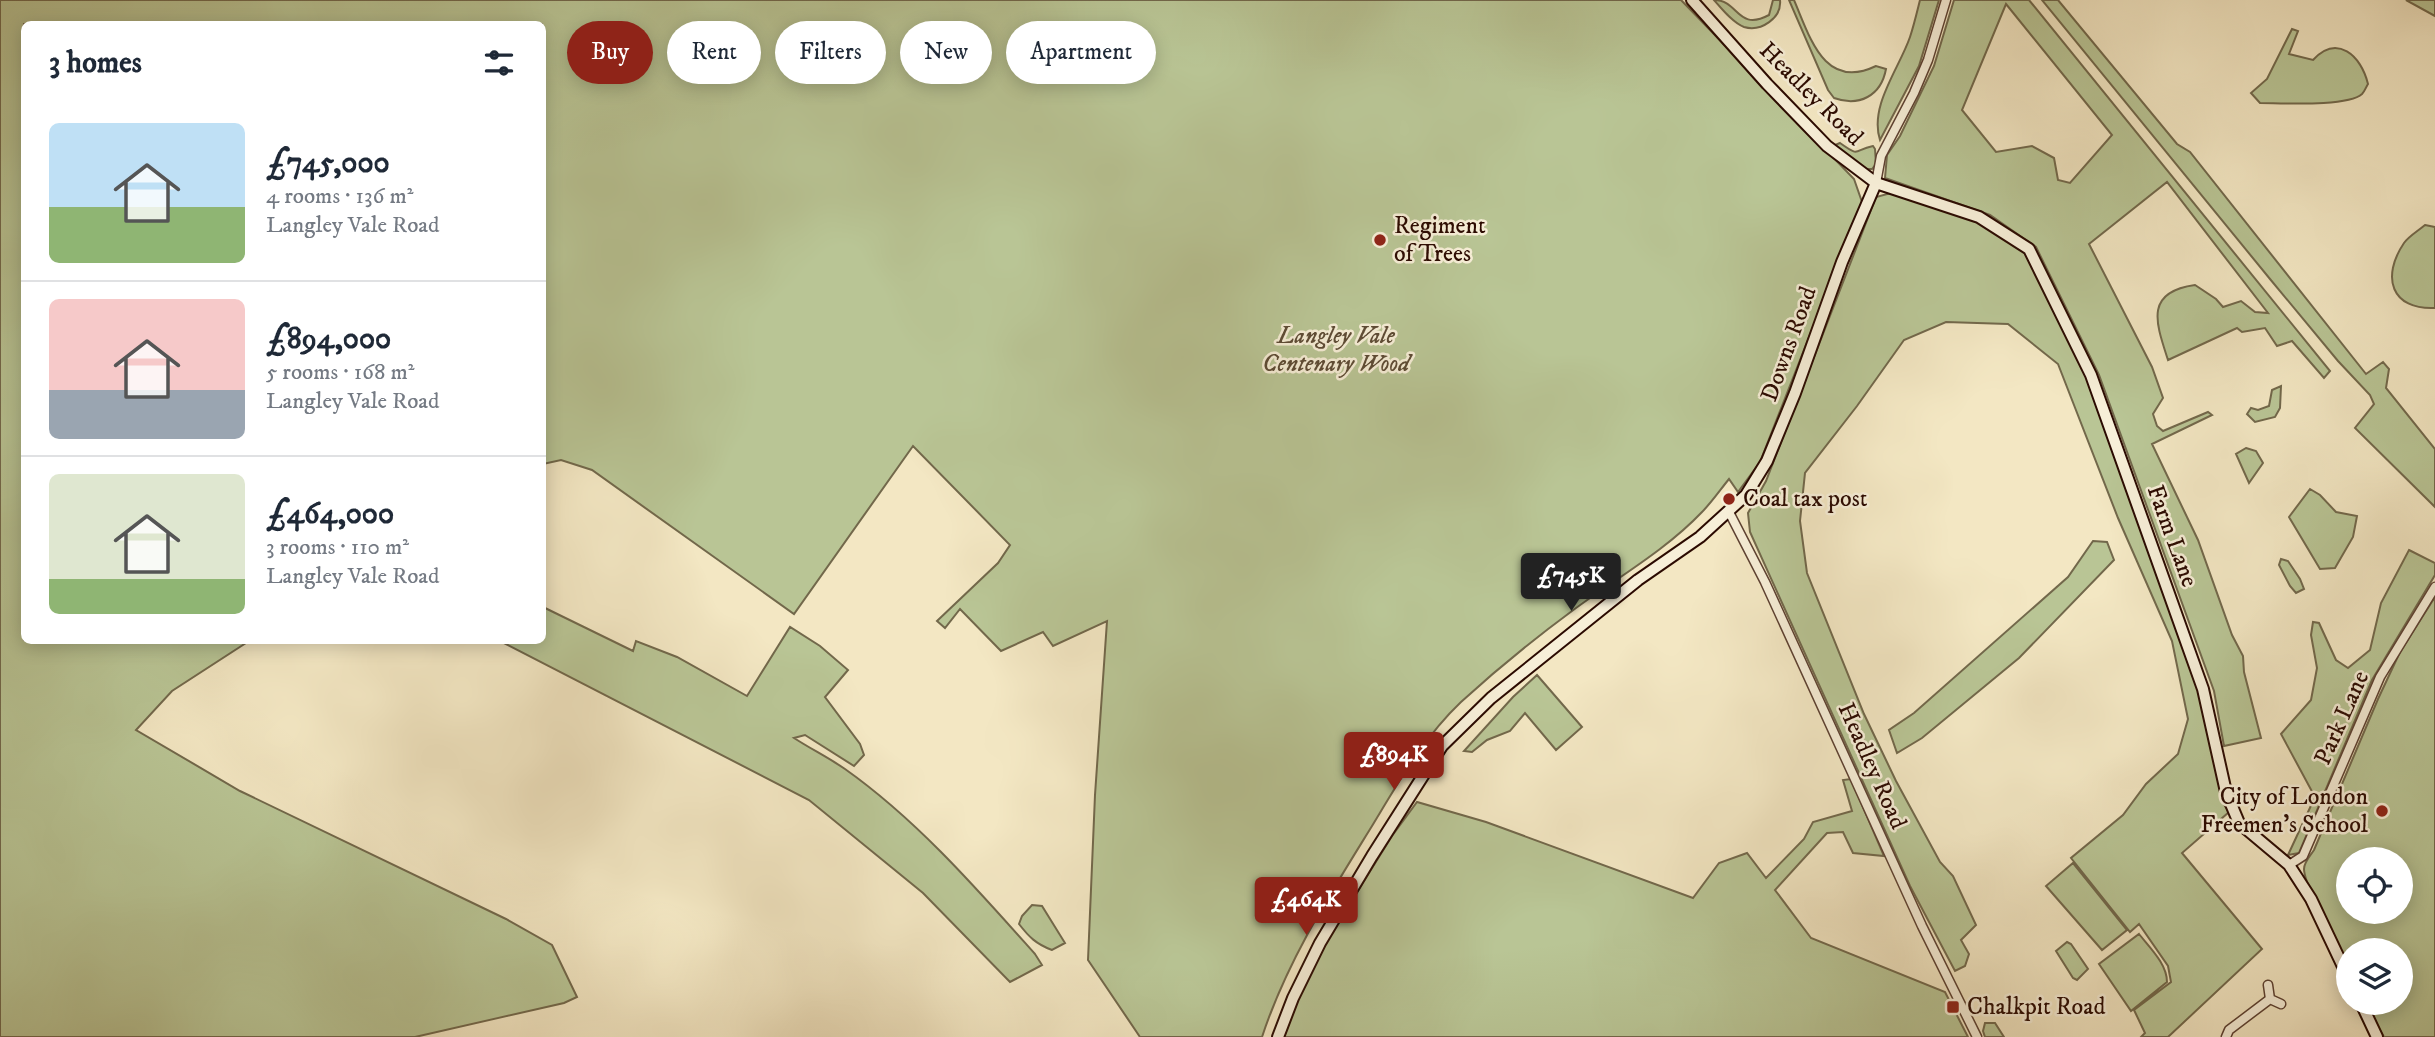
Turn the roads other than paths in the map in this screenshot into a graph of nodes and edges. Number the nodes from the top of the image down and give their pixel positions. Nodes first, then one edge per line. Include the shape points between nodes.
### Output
1 (1692, 0) edge
2 (1947, 0) edge
3 (1876, 183) junction
4 (1729, 512) junction
5 (2435, 587) edge
6 (2289, 865) junction
7 (2336, 952) edge
8 (2268, 985) dead end
9 (2270, 999) junction
10 (2281, 1004) dead end
11 (2366, 1015) edge
12 (1278, 1037) edge
13 (1977, 1037) edge
14 (2227, 1037) edge
15 (2376, 1037) edge

1 - 3 street, Headley Road via 1827,146
2 - 3 street via 1928,60 1881,156
3 - 4 street, Downs Road via 1767,461
3 - 6 street, Farm Lane via 1979,216 2029,249 2091,375 2203,689 2226,792 2239,823
4 - 12 street, Downs Road via 1534,663 1442,746 1320,943
4 - 13 street, Headley Road
5 - 6 street, Park Lane via 2375,687 2303,856
6 - 7 street, Farm Lane
8 - 9 street
9 - 10 street
9 - 14 street via 2229,1030
11 - 15 street

